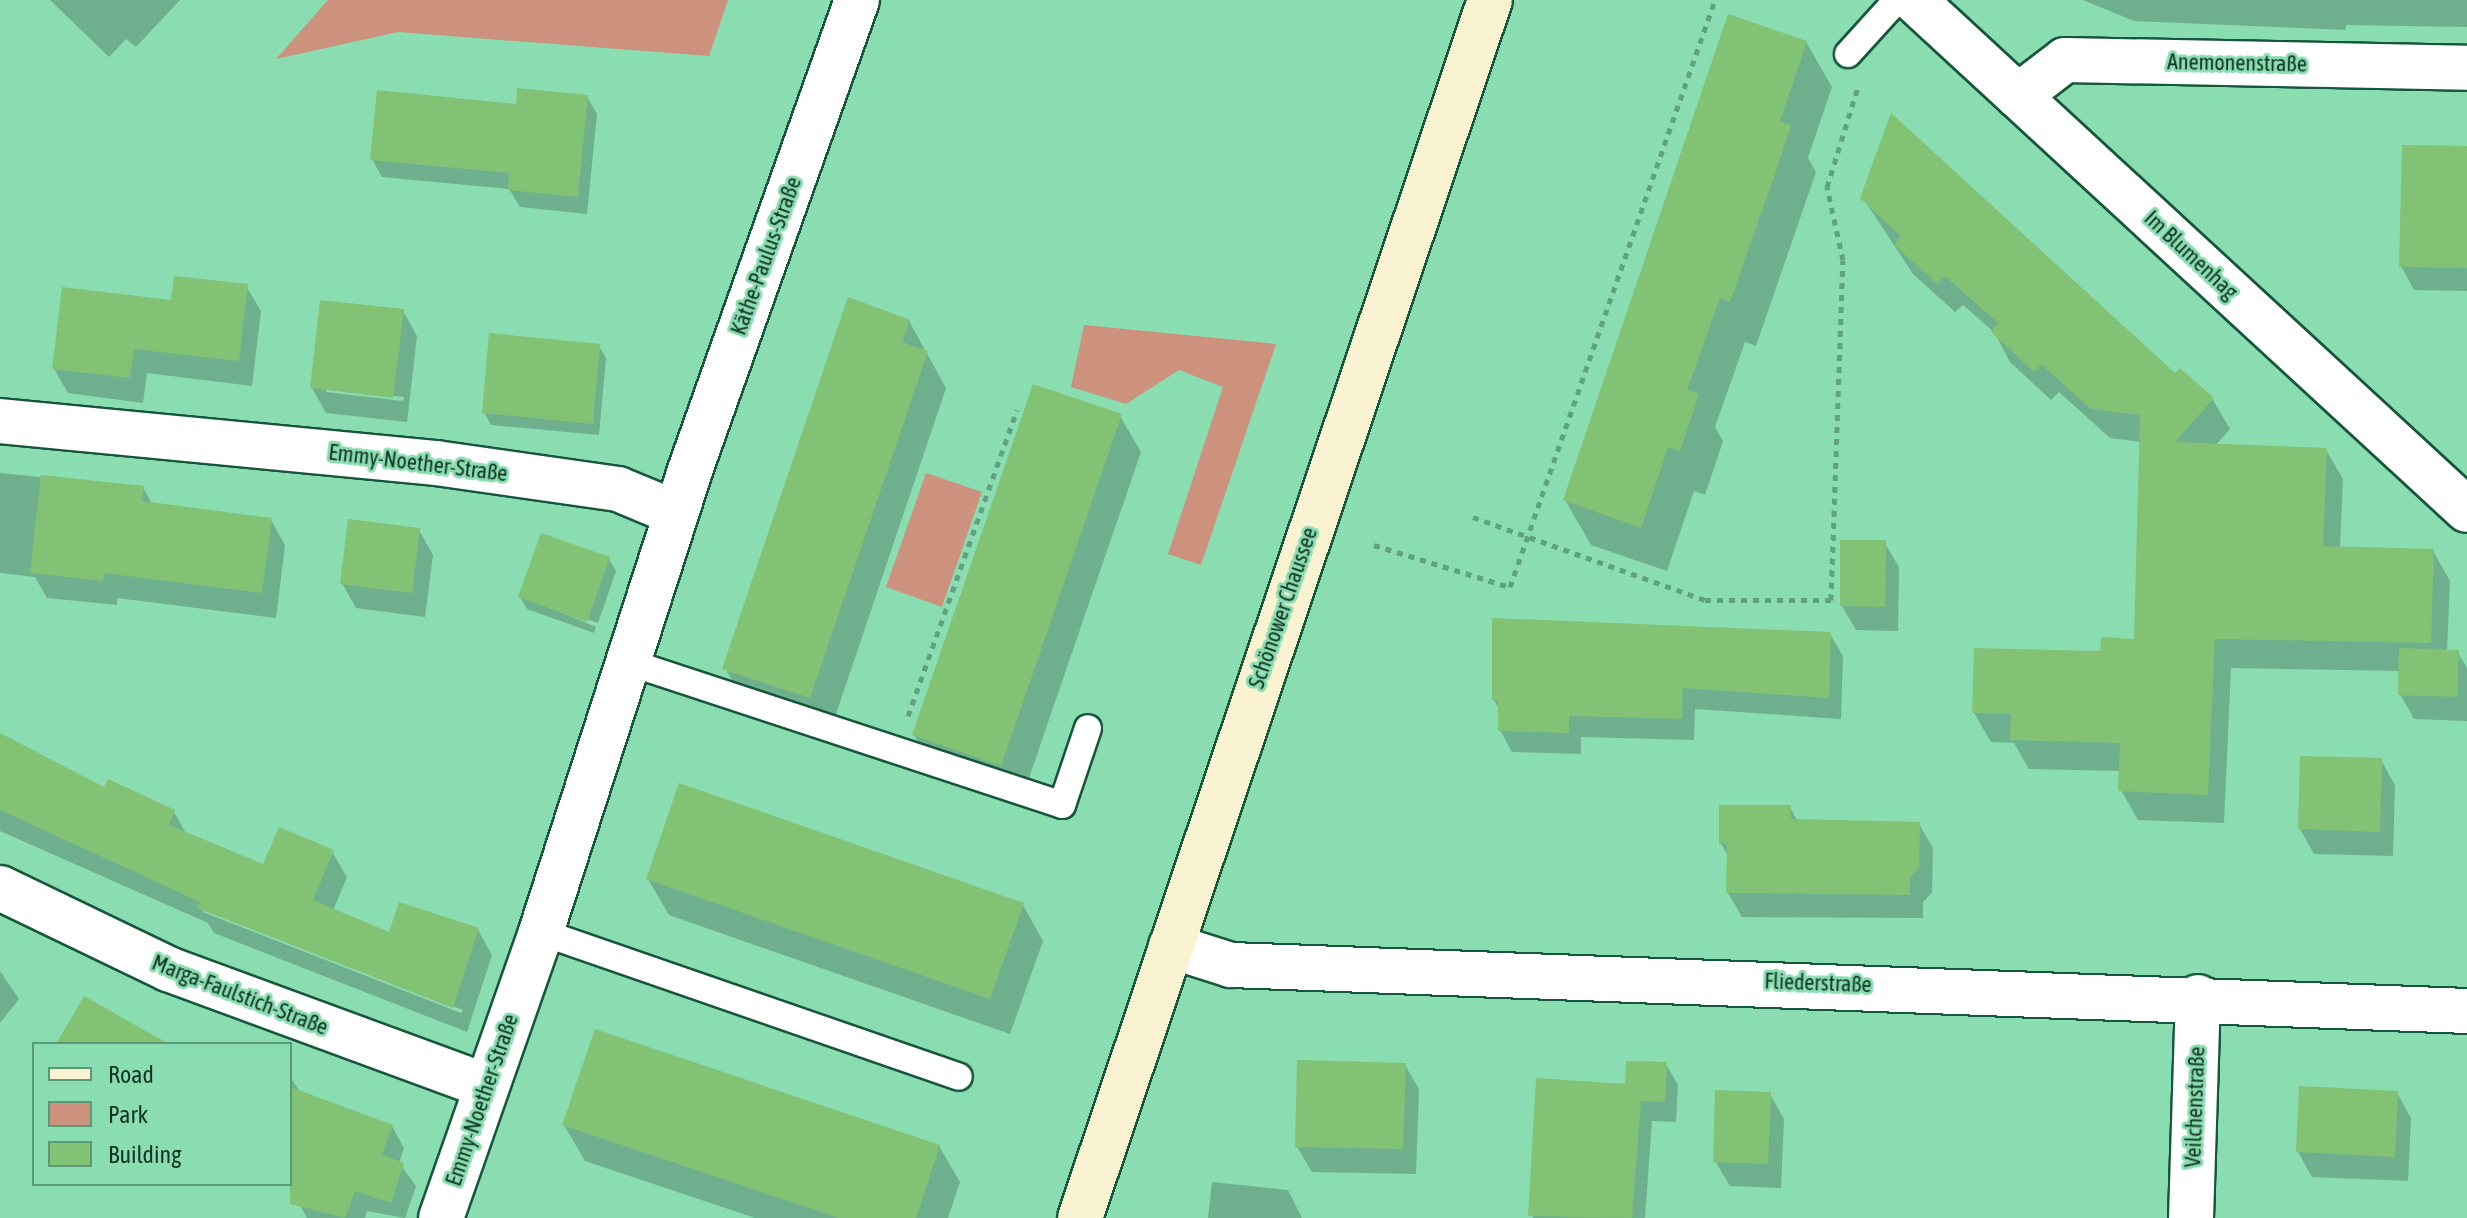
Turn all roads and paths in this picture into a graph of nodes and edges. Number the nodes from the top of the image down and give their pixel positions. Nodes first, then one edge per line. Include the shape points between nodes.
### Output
1 (857, 0) edge
2 (1490, 0) edge
3 (1715, 0) edge
4 (1897, 0) edge
5 (1914, 0) edge
6 (1848, 54) dead end
7 (2467, 68) edge
8 (1858, 87) dead end
9 (2018, 96) junction
10 (1017, 410) dead end
11 (0, 421) edge
12 (2467, 510) edge
13 (676, 513) junction
14 (1473, 517) dead end
15 (1528, 537) junction
16 (1374, 545) dead end
17 (631, 663) junction
18 (1088, 728) dead end
19 (896, 751) junction
20 (0, 888) edge
21 (541, 932) junction
22 (1171, 946) junction
23 (2198, 997) junction
24 (2467, 1011) edge
25 (959, 1077) dead end
26 (486, 1086) junction
27 (441, 1218) edge
28 (1080, 1218) edge
29 (2191, 1218) edge

1 - 13 street, Käthe-Paulus-Straße
2 - 22 main road, Schönower Chaussee
3 - 15 path
4 - 6 lane
5 - 9 street, Im Blumenhag
7 - 9 street, Anemonenstraße via 2065,60
8 - 15 path via 1827,187 1843,260 1831,600 1705,600
9 - 12 street, Im Blumenhag
10 - 19 path
11 - 13 street, Emmy-Noether-Straße via 451,465 618,489
13 - 17 street, Emmy-Noether-Straße
14 - 15 path
15 - 16 path via 1510,587
17 - 19 lane
17 - 21 street, Emmy-Noether-Straße
18 - 19 lane via 1062,805
20 - 26 street, Marga-Faulstich-Straße via 168,969
21 - 25 lane
21 - 26 street, Emmy-Noether-Straße
22 - 23 street, Fliederstraße via 1231,965
22 - 28 main road, Schönower Chaussee
23 - 24 street, Fliederstraße
23 - 29 street, Veilchenstraße
26 - 27 street, Emmy-Noether-Straße

